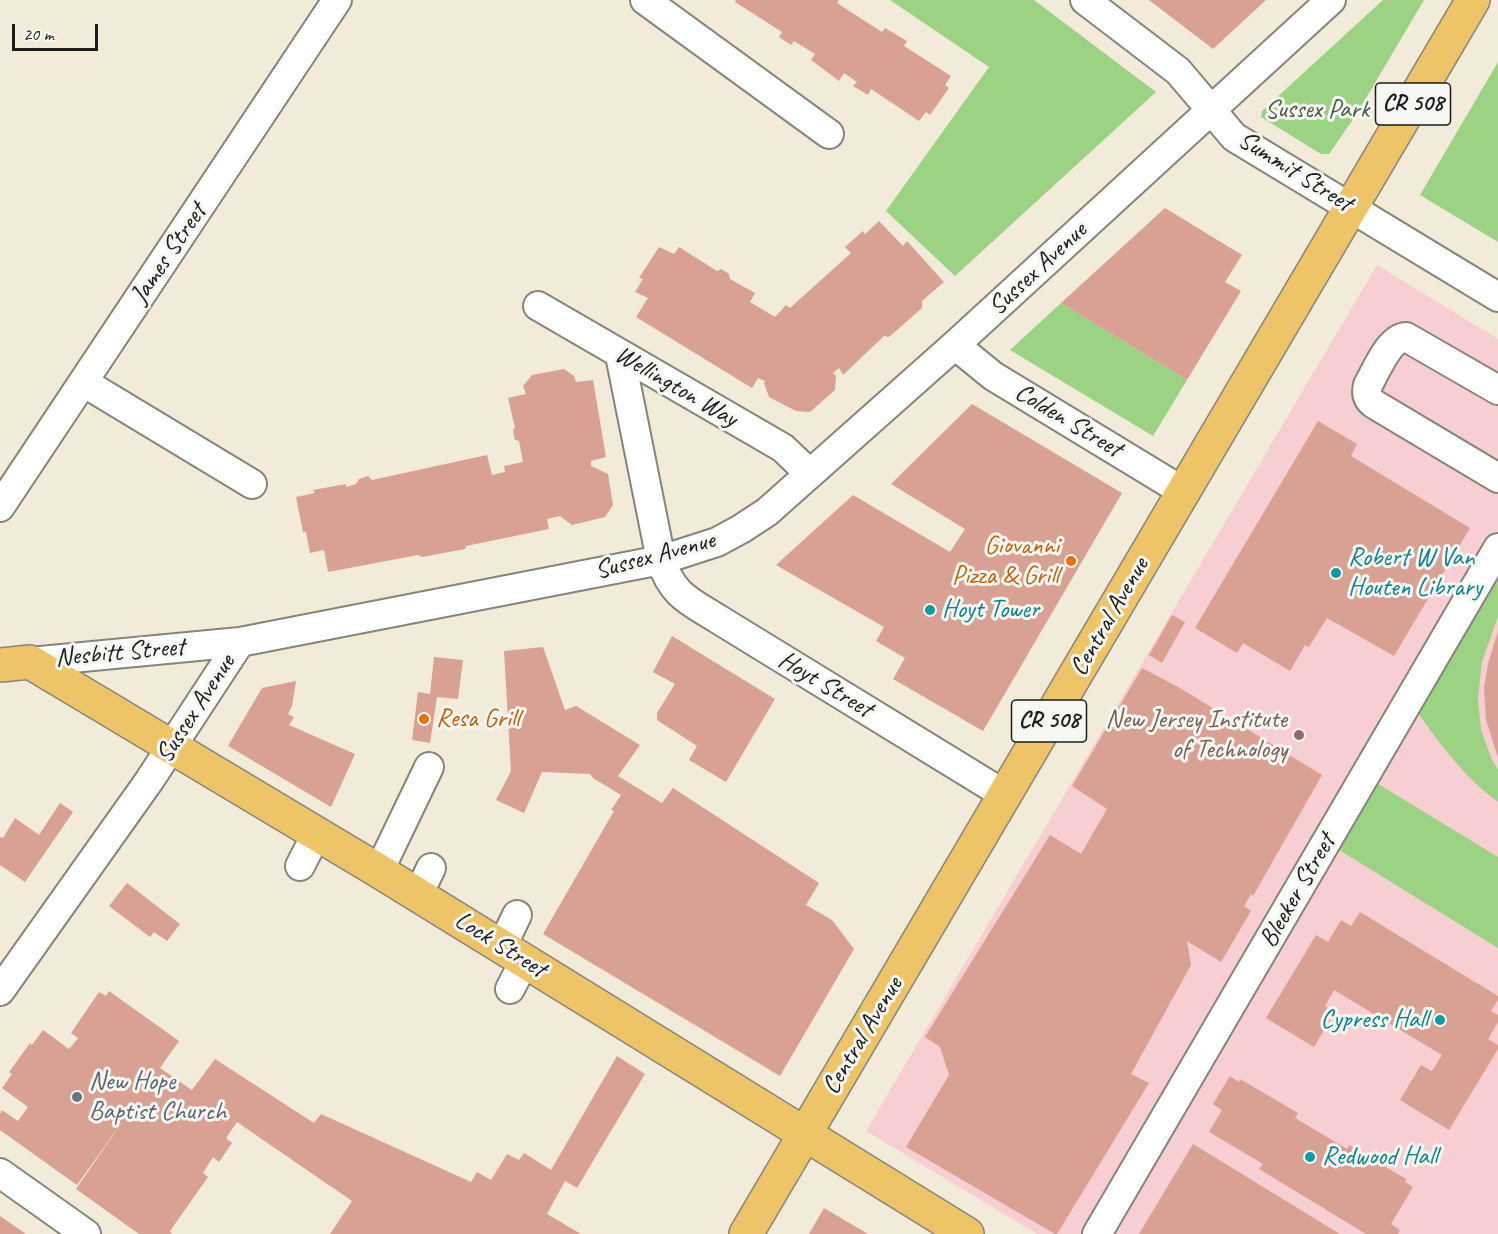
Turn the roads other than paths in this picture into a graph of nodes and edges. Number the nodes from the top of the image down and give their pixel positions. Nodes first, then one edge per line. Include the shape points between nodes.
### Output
1 (337, 0) edge
2 (645, 0) edge
3 (1085, 0) edge
4 (1331, 0) edge
5 (1473, 0) edge
6 (1211, 110) junction
7 (829, 134) dead end
8 (1352, 207) junction
9 (1498, 297) edge
10 (538, 306) dead end
11 (956, 345) junction
12 (620, 355) junction
13 (83, 382) junction
14 (1498, 390) edge
15 (810, 474) junction
16 (1498, 478) edge
17 (252, 484) dead end
18 (1184, 492) junction
19 (0, 507) edge
20 (1498, 548) edge
21 (661, 560) junction
22 (240, 642) junction
23 (15, 664) edge
24 (172, 746) junction
25 (429, 767) dead end
26 (1005, 795) junction
27 (317, 833) junction
28 (300, 866) dead end
29 (379, 871) junction
30 (517, 915) dead end
31 (513, 953) junction
32 (510, 989) dead end
33 (0, 991) edge
34 (804, 1135) junction
35 (0, 1173) edge
36 (86, 1234) edge
37 (746, 1234) edge
38 (967, 1234) edge
39 (1096, 1234) edge

1 - 13 street, James Street
2 - 7 street
3 - 6 street, Summit Street via 1178,72
4 - 6 street, Sussex Avenue
5 - 8 main road, Central Avenue / CR 508
6 - 8 street, Summit Street via 1234,137
6 - 11 street, Sussex Avenue
8 - 9 street, Summit Street
8 - 18 main road, Central Avenue / CR 508
10 - 12 street, Wellington Way
11 - 15 street, Sussex Avenue
11 - 18 street, Colden Street via 993,376
12 - 15 street, Wellington Way via 783,448
12 - 21 street, Hoyt Street
13 - 17 street
13 - 19 street, James Street
14 - 16 street via 1406,337 1391,344 1366,391 1374,404
15 - 21 street, Sussex Avenue via 767,512 735,533
18 - 26 main road, Central Avenue / CR 508
20 - 39 street, Bleeker Street
21 - 22 street, Sussex Avenue
21 - 26 street, Hoyt Street via 672,587 681,596
22 - 23 street, Nesbitt Street
22 - 24 street, Sussex Avenue
23 - 24 main road, Lock Street
24 - 27 main road, Lock Street
24 - 33 street, Sussex Avenue
25 - 29 street
26 - 34 main road, Central Avenue / CR 508
27 - 28 street
27 - 29 main road, Lock Street
29 - 31 main road, Lock Street via 425,881
30 - 31 street
31 - 32 street
31 - 34 main road, Lock Street
34 - 37 main road, Central Avenue / CR 508
34 - 38 main road, Lock Street
35 - 36 street

